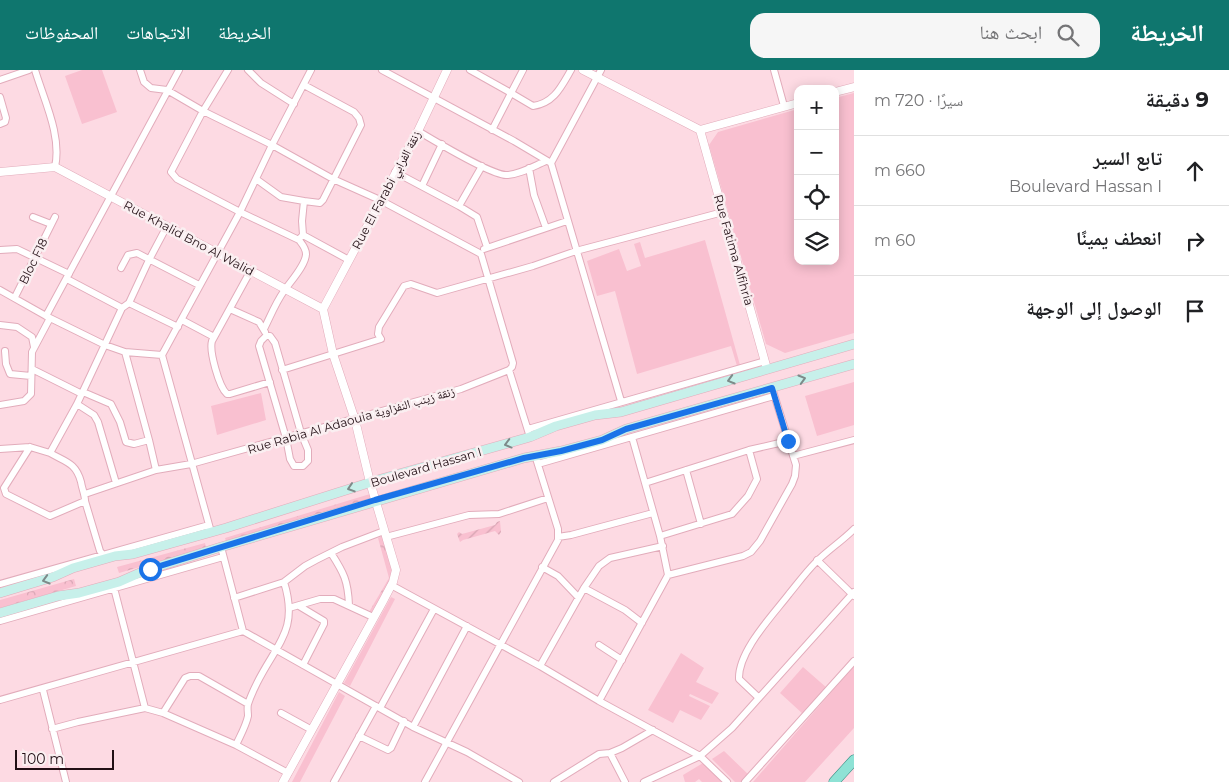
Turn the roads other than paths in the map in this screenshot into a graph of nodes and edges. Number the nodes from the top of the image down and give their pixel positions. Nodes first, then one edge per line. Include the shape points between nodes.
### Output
1 (29, 70) edge
2 (35, 70) edge
3 (140, 70) edge
4 (179, 70) edge
5 (228, 70) edge
6 (311, 70) edge
7 (382, 70) edge
8 (447, 70) edge
9 (470, 70) edge
10 (523, 70) edge
11 (571, 70) edge
12 (583, 70) edge
13 (774, 70) edge
14 (251, 71) edge
15 (599, 74) edge
16 (0, 80) edge
17 (304, 85) junction
18 (854, 87) edge
19 (167, 90) junction
20 (839, 91) edge
21 (511, 92) junction
22 (0, 96) edge
23 (435, 98) junction
24 (794, 103) edge
25 (294, 104) junction
26 (784, 106) junction
27 (203, 111) junction
28 (0, 124) edge
29 (492, 130) junction
30 (700, 130) junction
31 (418, 131) junction
32 (272, 144) junction
33 (442, 144) junction
34 (549, 162) junction
35 (482, 166) junction
36 (55, 167) junction
37 (529, 168) junction
38 (0, 172) edge
39 (395, 172) junction
40 (256, 179) junction
41 (333, 179) junction
42 (422, 186) junction
43 (111, 196) junction
44 (380, 200) junction
45 (304, 201) junction
46 (459, 206) junction
47 (240, 212) junction
48 (723, 212) junction
49 (33, 217) dead end
50 (55, 217) dead end
51 (567, 222) junction
52 (51, 224) junction
53 (166, 226) junction
54 (546, 228) junction
55 (301, 238) junction
56 (487, 247) junction
57 (0, 250) edge
58 (576, 251) junction
59 (218, 252) junction
60 (481, 254) junction
61 (36, 258) junction
62 (149, 260) junction
63 (349, 260) junction
64 (121, 268) dead end
65 (251, 270) junction
66 (68, 277) junction
67 (487, 278) junction
68 (199, 285) junction
69 (284, 289) junction
70 (0, 290) edge
71 (15, 297) junction
72 (129, 303) junction
73 (122, 308) junction
74 (230, 309) junction
75 (323, 309) junction
76 (48, 317) junction
77 (182, 320) junction
78 (0, 325) edge
79 (178, 327) junction
80 (265, 333) junction
81 (214, 337) junction
82 (854, 344) edge
83 (105, 345) junction
84 (34, 347) junction
85 (5, 350) dead end
86 (125, 352) junction
87 (333, 354) junction
88 (162, 355) junction
89 (854, 364) edge
90 (766, 365) junction
91 (282, 370) junction
92 (509, 370) junction
93 (31, 373) junction
94 (270, 382) junction
95 (773, 392) junction
96 (82, 393) junction
97 (621, 401) junction
98 (77, 404) junction
99 (0, 405) edge
100 (355, 420) junction
101 (301, 433) junction
102 (529, 433) junction
103 (632, 437) junction
104 (286, 438) junction
105 (149, 440) junction
106 (854, 440) edge
107 (788, 441) junction
108 (30, 446) junction
109 (0, 449) edge
110 (749, 450) junction
111 (50, 453) junction
112 (793, 456) junction
113 (537, 460) junction
114 (191, 464) junction
115 (156, 470) junction
116 (686, 470) junction
117 (370, 482) junction
118 (116, 483) junction
119 (645, 483) junction
120 (85, 498) junction
121 (548, 498) junction
122 (375, 500) junction
123 (653, 513) junction
124 (701, 524) junction
125 (210, 528) junction
126 (854, 529) edge
127 (385, 534) junction
128 (660, 536) junction
129 (558, 537) junction
130 (221, 546) junction
131 (663, 546) junction
132 (331, 553) junction
133 (105, 557) junction
134 (223, 557) junction
135 (817, 560) junction
136 (75, 565) junction
137 (542, 567) junction
138 (668, 575) junction
139 (284, 582) junction
140 (0, 584) edge
141 (391, 585) junction
142 (114, 588) junction
143 (584, 588) junction
144 (0, 593) edge
145 (853, 594) edge
146 (578, 597) junction
147 (234, 598) junction
148 (349, 605) junction
149 (299, 606) junction
150 (289, 608) junction
151 (434, 609) junction
152 (0, 613) edge
153 (373, 617) junction
154 (0, 621) edge
155 (642, 623) junction
156 (467, 626) junction
157 (243, 631) junction
158 (501, 645) junction
159 (599, 645) dead end
160 (276, 650) junction
161 (622, 660) junction
162 (854, 661) edge
163 (134, 662) junction
164 (303, 665) junction
165 (540, 666) junction
166 (337, 684) junction
167 (43, 690) junction
168 (759, 698) junction
169 (0, 700) edge
170 (599, 701) junction
171 (248, 704) junction
172 (378, 707) junction
173 (145, 708) junction
174 (162, 713) junction
175 (282, 713) dead end
176 (404, 721) junction
177 (413, 726) junction
178 (52, 730) junction
179 (312, 730) junction
180 (653, 730) junction
181 (359, 736) junction
182 (446, 743) junction
183 (236, 745) junction
184 (610, 753) junction
185 (700, 756) junction
186 (854, 760) edge
187 (288, 773) junction
188 (66, 782) edge
189 (283, 782) edge
190 (334, 782) edge
191 (425, 782) edge
192 (519, 782) edge
193 (554, 782) edge
194 (624, 782) edge
195 (644, 782) edge
196 (727, 782) edge
197 (744, 782) edge
198 (834, 782) edge

1 - 16 street
2 - 36 street via 55,137 58,154
3 - 19 street via 146,85
4 - 19 street
5 - 27 street
6 - 17 street
7 - 23 street
8 - 23 street, Rue El Farabi زنقة الفرابي
9 - 21 street
10 - 21 street
11 - 21 street via 557,94 539,105 530,105
12 - 15 street
13 - 26 street
14 - 25 street via 261,83
15 - 30 street
15 - 34 street
17 - 25 street
17 - 41 street via 354,112 360,120 360,128
18 - 20 street
19 - 27 street
19 - 43 street
21 - 29 street
22 - 28 street via 6,118
23 - 29 street
23 - 31 street, Rue El Farabi زنقة الفرابي
24 - 26 street
25 - 32 street
26 - 30 street
27 - 32 street
27 - 47 street via 172,174
29 - 34 street
30 - 48 street, Rue Fatima Alfihria
31 - 33 street
31 - 39 street, Rue El Farabi زنقة الفرابي
32 - 40 street
32 - 41 street
33 - 35 street
33 - 42 street
34 - 37 street
34 - 51 street
35 - 37 street via 503,175
35 - 46 street
36 - 38 street
36 - 43 street, Rue Khalid Bno Al Walid
37 - 54 street via 534,195
39 - 42 street
39 - 44 street, Rue El Farabi زنقة الفرابي
40 - 45 street via 281,197
40 - 47 street
41 - 44 street
41 - 45 street via 321,202
42 - 46 street
43 - 53 street, Rue Khalid Bno Al Walid
43 - 66 street
44 - 60 street
44 - 63 street, Rue El Farabi زنقة الفرابي
45 - 55 street
46 - 56 street via 477,216
47 - 55 street
47 - 59 street
48 - 58 street
48 - 90 street, Rue Fatima Alfihria
49 - 52 street, Bloc F18
50 - 52 street, Bloc F18
51 - 54 street
51 - 58 street
52 - 61 street, Bloc F18
53 - 59 street, Rue Khalid Bno Al Walid
53 - 62 street
54 - 56 street
55 - 63 street
55 - 69 street via 305,259
56 - 60 street
57 - 61 street via 17,249
58 - 67 street
58 - 97 street
59 - 65 street, Rue Khalid Bno Al Walid
59 - 68 street
60 - 67 street
61 - 66 street
61 - 71 street, Bloc F18
62 - 64 street via 137,253 132,254
62 - 68 street
62 - 72 street
63 - 75 street, Rue El Farabi زنقة الفرابي
65 - 69 street, Rue Khalid Bno Al Walid
65 - 74 street
66 - 73 street
66 - 76 street
67 - 87 street via 437,293 407,284 383,320 378,334 381,339
67 - 92 street via 513,363
68 - 77 street
69 - 75 street, Rue Khalid Bno Al Walid
69 - 80 street
70 - 71 street
71 - 76 street
72 - 73 street
72 - 79 street
73 - 83 street
74 - 80 street via 259,322
74 - 81 street
75 - 87 street
76 - 83 street
76 - 84 street
77 - 79 street
77 - 81 street
78 - 84 street via 17,327 32,338
79 - 88 street
80 - 91 street via 273,339
80 - 94 street via 259,346
81 - 94 street via 211,348 222,388 227,394
82 - 90 main road, Boulevard Hassan I
83 - 86 street
83 - 96 street
84 - 93 street
85 - 93 street via 10,374
86 - 88 street
86 - 105 street
87 - 91 street
87 - 100 street
88 - 114 street
95 -> 89 main road, Boulevard Hassan I
90 - 97 street
90 -> 102 main road, Boulevard Hassan I via 621,412 595,415
91 - 101 street
92 - 100 street, Rue Rabia Al Adaouia زنقة زينب النفزاوية via 461,389
92 - 102 street
93 - 96 street
93 - 99 street via 31,394 28,398
94 - 104 street
95 - 103 street
95 - 107 street
95 - 113 main road, Boulevard Hassan I via 626,429
96 - 98 street
96 - 105 street via 111,404 126,442 134,444
97 - 102 street
98 - 111 street
98 - 118 street via 94,415 98,422
100 - 101 street, Rue Rabia Al Adaouia زنقة زينب النفزاوية
100 - 117 street
101 - 104 street, Rue Rabia Al Adaouia زنقة زينب النفزاوية
101 - 104 street via 309,457 303,466 294,466 290,462
102 -> 117 main road, Boulevard Hassan I
103 - 113 street
103 - 119 street
104 - 114 street, Rue Rabia Al Adaouia زنقة زينب النفزاوية
105 - 115 street
106 - 112 street
107 - 110 street
107 - 112 street
108 - 109 street
108 - 111 street
108 - 120 street, Rue Rabia Al Adaouia زنقة زينب النفزاوية via 4,488 6,494 50,516
110 - 116 street
110 - 124 street via 757,479 748,496 732,514
111 - 120 street via 76,468
112 - 138 street via 796,465 792,484 751,552
113 - 121 street
113 - 122 main road, Boulevard Hassan I
114 - 115 street, Rue Rabia Al Adaouia زنقة زينب النفزاوية
114 - 125 street
115 - 118 street, Rue Rabia Al Adaouia زنقة زينب النفزاوية
116 - 119 street
116 - 124 street
117 - 122 street
117 -> 125 main road, Boulevard Hassan I
118 - 120 street, Rue Rabia Al Adaouia زنقة زينب النفزاوية
119 - 123 street
120 - 133 street via 100,552
121 - 127 street via 499,514 469,515
121 - 129 street
122 - 127 street
122 - 130 main road, Boulevard Hassan I
123 - 128 street
123 - 129 street
124 - 128 street
125 - 133 main road, Boulevard Hassan I via 133,554
126 - 135 street
127 - 132 street
127 - 141 street via 396,570
128 - 131 street
129 - 137 street
130 - 134 street
130 - 152 main road, Boulevard Hassan I via 119,582
131 - 138 street
131 - 143 street via 610,558 599,566
132 - 139 street via 305,566
132 - 148 street via 348,586
133 - 136 main road, Boulevard Hassan I
134 - 142 street
134 - 147 street
135 - 145 street
135 - 168 street via 758,635 744,659 739,679
136 - 140 street
136 -> 144 main road, Boulevard Hassan I via 54,578
137 - 146 street via 558,576
137 - 158 street
138 - 155 street
139 - 147 street
139 - 150 street
141 - 151 street
141 - 153 street
142 - 154 street
142 - 163 street
143 - 146 street
143 - 155 street
145 - 168 street
146 - 165 street
147 - 157 street
148 - 149 street via 327,598
148 - 153 street
149 - 150 street
149 - 164 street via 324,621
150 - 160 street via 289,622
151 - 156 street
151 - 172 street
153 - 166 street
155 - 161 street
156 - 158 street
156 - 177 street
157 - 160 street
157 - 163 street
158 - 165 street
158 - 182 street
159 - 161 street
160 - 164 street
160 - 171 street via 256,683
161 - 170 street
162 - 197 street
163 - 167 street
163 - 173 street
164 - 166 street
165 - 170 street
166 - 172 street
166 - 179 street
167 - 169 street
167 - 178 street
168 - 185 street
170 - 180 street
171 - 174 street via 198,676 190,676 183,680
171 - 183 street via 248,716
172 - 176 street
172 - 181 street
173 - 174 street
173 - 178 street
174 - 183 street
175 - 179 street
176 - 177 street
176 - 181 street via 388,750
177 - 182 street
178 - 188 street
179 - 187 street
180 - 184 street
180 - 185 street
181 - 190 street
182 - 191 street
182 - 192 street
183 - 187 street
184 - 193 street via 599,754
184 - 194 street
185 - 195 street
185 - 196 street
186 - 198 main road
187 - 189 street

